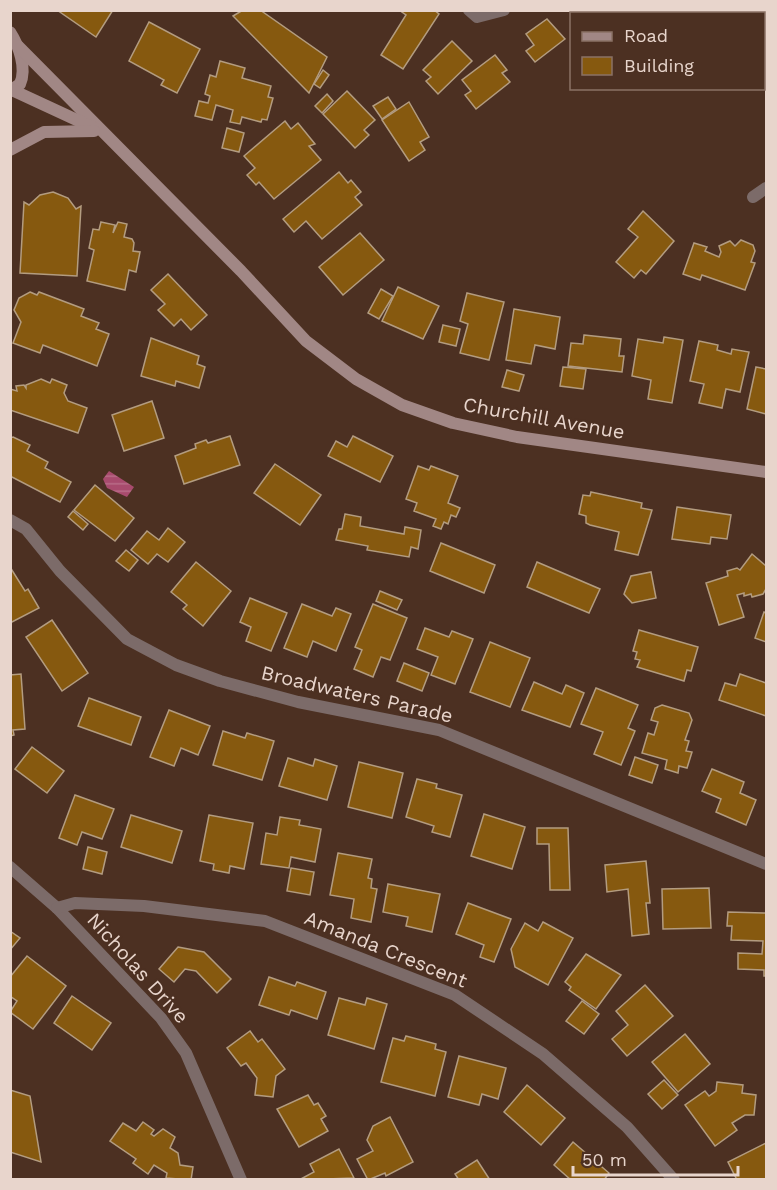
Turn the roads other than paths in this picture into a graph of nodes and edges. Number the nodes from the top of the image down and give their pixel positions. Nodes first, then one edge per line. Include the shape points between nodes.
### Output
1 (469, 10) edge
2 (504, 10) edge
3 (10, 32) edge
4 (18, 46) junction
5 (11, 90) edge
6 (101, 131) junction
7 (10, 150) edge
8 (766, 188) edge
9 (753, 197) dead end
10 (766, 472) edge
11 (10, 520) edge
12 (766, 864) edge
13 (10, 867) edge
14 (57, 908) junction
15 (241, 1179) edge
16 (675, 1179) edge

1 - 2 street via 477,16
3 - 4 street
4 - 5 street via 22,79
4 - 6 street, Churchill Avenue
5 - 6 street, Churchill Avenue
6 - 7 street via 44,132
6 - 10 street, Churchill Avenue via 306,340 356,379 402,405 453,423 517,437
8 - 9 street
11 - 12 street, Broadwaters Parade via 26,529 60,571 128,639 176,665 298,702 439,730
13 - 14 street, Nicholas Drive
14 - 15 street, Nicholas Drive via 161,1018 186,1053
14 - 16 street, Amanda Crescent via 75,903 144,906 265,921 455,995 543,1054 627,1127

